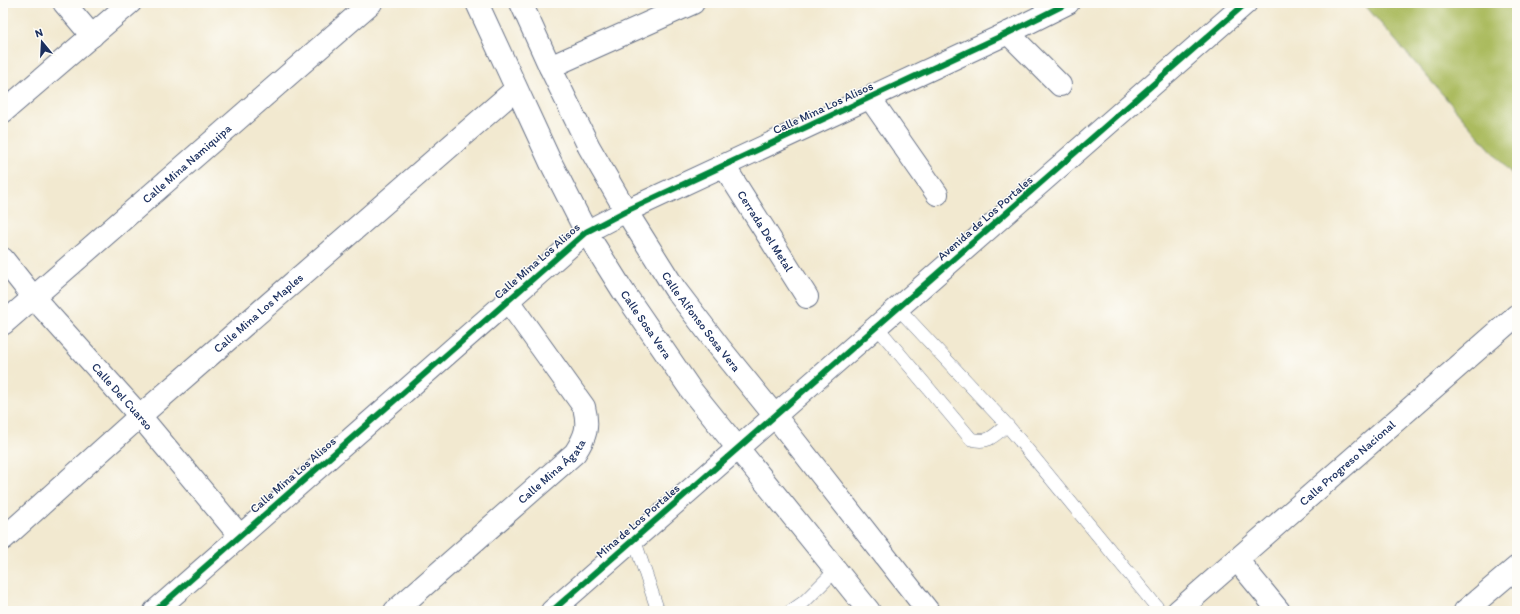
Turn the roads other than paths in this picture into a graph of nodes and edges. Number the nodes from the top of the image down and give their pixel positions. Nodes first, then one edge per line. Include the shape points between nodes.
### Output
1 (64, 3) edge
2 (130, 3) edge
3 (370, 3) edge
4 (477, 3) edge
5 (521, 3) edge
6 (694, 3) edge
7 (1068, 3) edge
8 (1246, 3) edge
9 (1008, 34) junction
10 (92, 36) junction
11 (550, 67) junction
12 (1060, 85) dead end
13 (516, 89) junction
14 (870, 98) junction
15 (3, 112) edge
16 (724, 166) junction
17 (937, 194) dead end
18 (626, 211) junction
19 (586, 232) junction
20 (3, 259) edge
21 (807, 297) dead end
22 (34, 298) junction
23 (508, 301) junction
24 (898, 308) junction
25 (1517, 315) edge
26 (3, 324) edge
27 (877, 327) junction
28 (140, 416) junction
29 (775, 416) junction
30 (1006, 425) junction
31 (738, 448) junction
32 (240, 536) junction
33 (3, 539) edge
34 (634, 539) junction
35 (1237, 560) junction
36 (1517, 567) edge
37 (836, 570) junction
38 (155, 611) edge
39 (395, 611) edge
40 (552, 611) edge
41 (658, 611) edge
42 (791, 611) edge
43 (869, 611) edge
44 (928, 611) edge
45 (1160, 611) edge
46 (1178, 611) edge
47 (1279, 611) edge
48 (1465, 611) edge

1 - 10 street
2 - 10 street
3 - 22 street, Calle Mina Namiquipa
4 - 13 street, Calle Sosa Vera
5 - 11 street, Calle Alfonso Sosa Vera
6 - 11 street
7 - 9 street, Calle Mina Los Alisos
8 - 24 street, Avenida de Los Portales
9 - 12 street
9 - 14 street, Calle Mina Los Alisos
10 - 15 street
11 - 18 street, Calle Alfonso Sosa Vera via 589,147
13 - 19 street, Calle Sosa Vera
13 - 28 street, Calle Mina Los Maples
14 - 16 street, Calle Mina Los Alisos
14 - 17 street
16 - 18 street, Calle Mina Los Alisos
16 - 21 street, Cerrada Del Metal
18 - 19 street, Calle Mina Los Alisos
18 - 29 street, Calle Alfonso Sosa Vera via 675,289
19 - 23 street, Calle Mina Los Alisos
19 - 31 street, Calle Sosa Vera via 623,292 690,390
20 - 22 street, Calle Del Cuarso
22 - 26 street, Calle Mina Namiquipa
22 - 28 street, Calle Del Cuarso
23 - 32 street, Calle Mina Los Alisos
23 - 39 street, Calle Mina Ágata via 584,407 587,430 575,453
24 - 27 street, Avenida de Los Portales
24 - 30 lane
25 - 35 street, Calle Progreso Nacional
27 - 29 street, Avenida de Los Portales
27 - 30 lane via 971,439 984,441 992,438
28 - 32 street, Calle Del Cuarso
28 - 33 street, Calle Mina Los Maples
29 - 31 street, Avenida de Los Portales
29 - 44 street, Calle Alfonso Sosa Vera
30 - 45 lane
31 - 34 street, Mina de Los Portales
31 - 37 street, Calle Sosa Vera
32 - 38 street, Calle Mina Los Alisos
34 - 40 street, Mina de Los Portales
34 - 41 lane
35 - 46 street, Calle Progreso Nacional
35 - 47 street
36 - 48 street
37 - 42 lane via 804,602
37 - 43 street, Calle Sosa Vera

